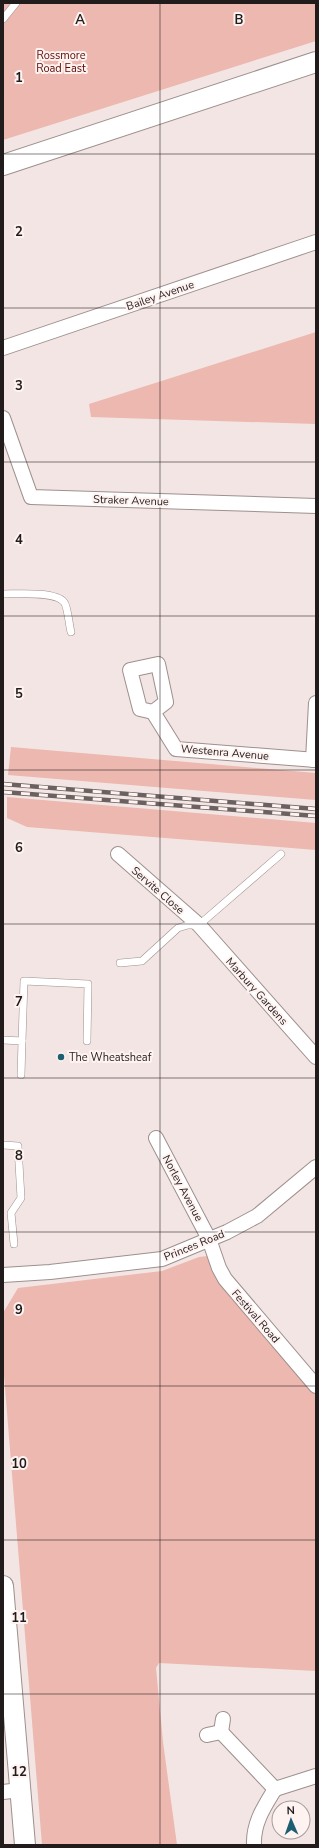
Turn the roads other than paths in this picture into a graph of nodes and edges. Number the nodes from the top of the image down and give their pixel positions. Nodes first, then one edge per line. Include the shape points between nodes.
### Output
1 (16, 3) edge
2 (3, 19) edge
3 (316, 62) edge
4 (3, 164) edge
5 (316, 242) edge
6 (3, 348) edge
7 (3, 418) edge
8 (316, 506) edge
9 (3, 594) edge
10 (70, 632) dead end
11 (316, 703) edge
12 (153, 712) dead end
13 (315, 760) edge
14 (118, 854) dead end
15 (281, 854) dead end
16 (198, 925) junction
17 (120, 963) dead end
18 (3, 1040) edge
19 (22, 1041) junction
20 (87, 1041) dead end
21 (316, 1057) edge
22 (21, 1074) dead end
23 (156, 1138) dead end
24 (3, 1146) edge
25 (316, 1167) edge
26 (209, 1239) junction
27 (14, 1244) dead end
28 (3, 1275) edge
29 (316, 1386) edge
30 (3, 1586) edge
31 (4, 1619) edge
32 (207, 1735) dead end
33 (316, 1776) edge
34 (275, 1789) junction
35 (12, 1791) edge
36 (25, 1845) edge
37 (254, 1845) edge

1 - 2 lane
3 - 4 main road
5 - 6 street, Bailey Avenue
7 - 8 street, Straker Avenue via 31,497
9 - 10 lane via 58,597 65,603
11 - 13 street
12 - 13 street, Westenra Avenue via 176,749
14 - 16 street, Servite Close
15 - 16 lane
16 - 17 lane via 178,928 142,961
16 - 21 street, Marbury Gardens
18 - 19 lane
19 - 20 lane via 24,981 88,984
19 - 22 lane
23 - 26 street, Norley Avenue
24 - 27 lane via 18,1146 21,1198 11,1213
25 - 26 street, Princes Road via 256,1216
26 - 28 street, Princes Road via 162,1259
26 - 29 street, Festival Road via 225,1280
30 - 31 main road
31 - 35 main road
32 - 34 street via 222,1725
33 - 34 street
34 - 37 street via 258,1817 253,1835
35 - 36 main road

